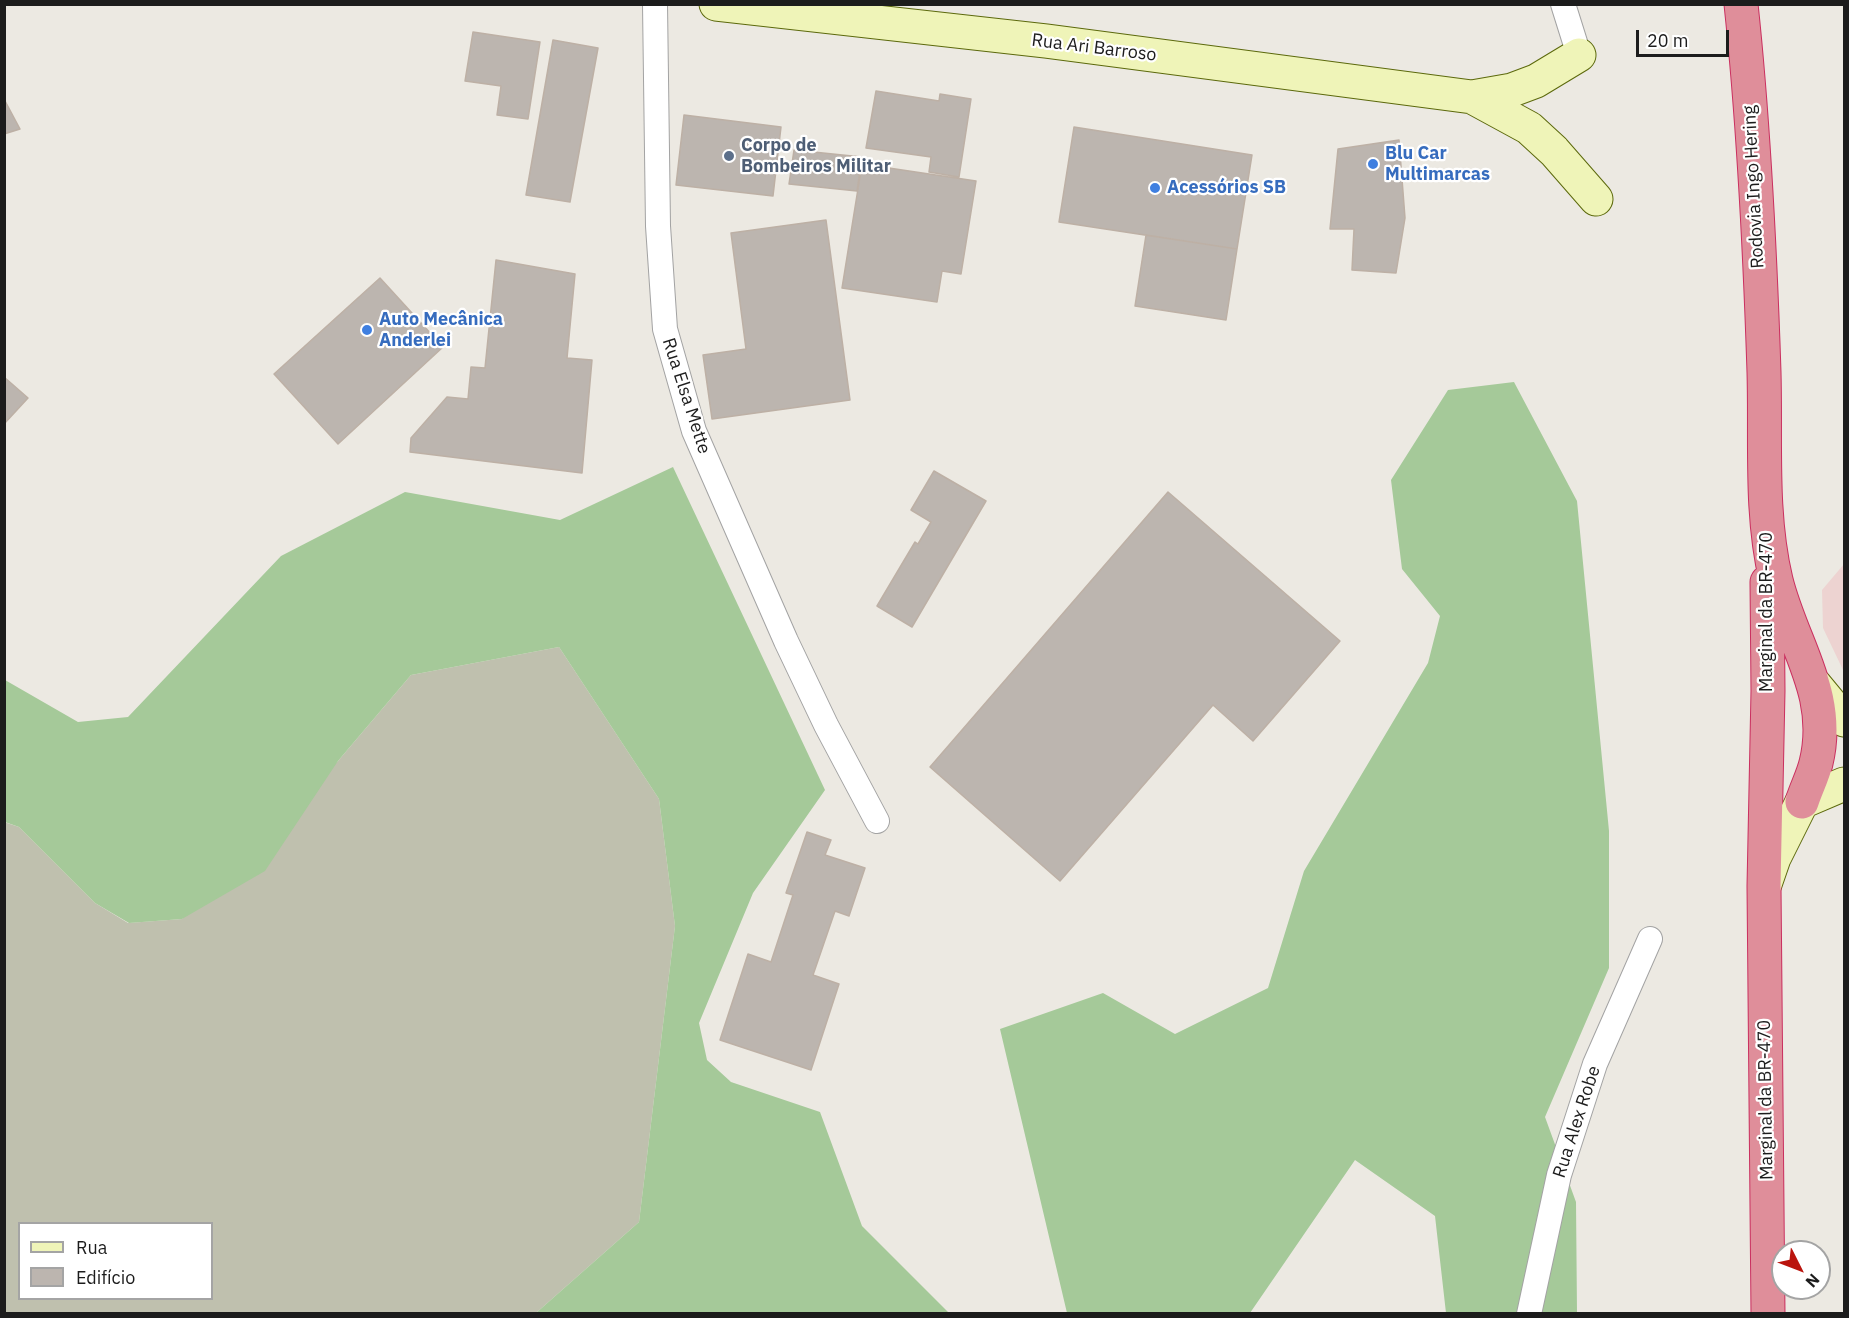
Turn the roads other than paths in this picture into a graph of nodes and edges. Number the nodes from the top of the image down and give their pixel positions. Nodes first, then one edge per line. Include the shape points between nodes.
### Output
1 (655, 4) edge
2 (716, 4) edge
3 (1563, 4) edge
4 (1741, 4) edge
5 (1579, 55) joint
6 (1472, 97) junction
7 (1596, 199) dead end
8 (1766, 517) junction
9 (1815, 685) junction
10 (1845, 720) edge
11 (1845, 784) edge
12 (1802, 802) junction
13 (877, 821) dead end
14 (1764, 886) junction
15 (1650, 939) dead end
16 (1529, 1314) edge
17 (1767, 1314) edge

1 - 13 street, Rua Elsa Mette via 658,226 664,329 694,431 786,641
2 - 6 street, Rua Ari Barroso
3 - 5 street
4 - 8 highway, Rodovia Ingo Hering via 1764,370
5 - 6 street, Rua Ari Barroso via 1536,81
6 - 7 street, Rua Ari Barroso via 1529,128
8 - 9 highway via 1776,580
8 - 14 highway, Marginal da BR-470
9 - 10 street
9 - 12 highway via 1820,732 1816,763
11 - 12 street
12 - 14 street, Marginal da BR-470
14 - 17 highway, Marginal da BR-470
15 - 16 street, Rua Alex Robe via 1591,1075 1558,1175

